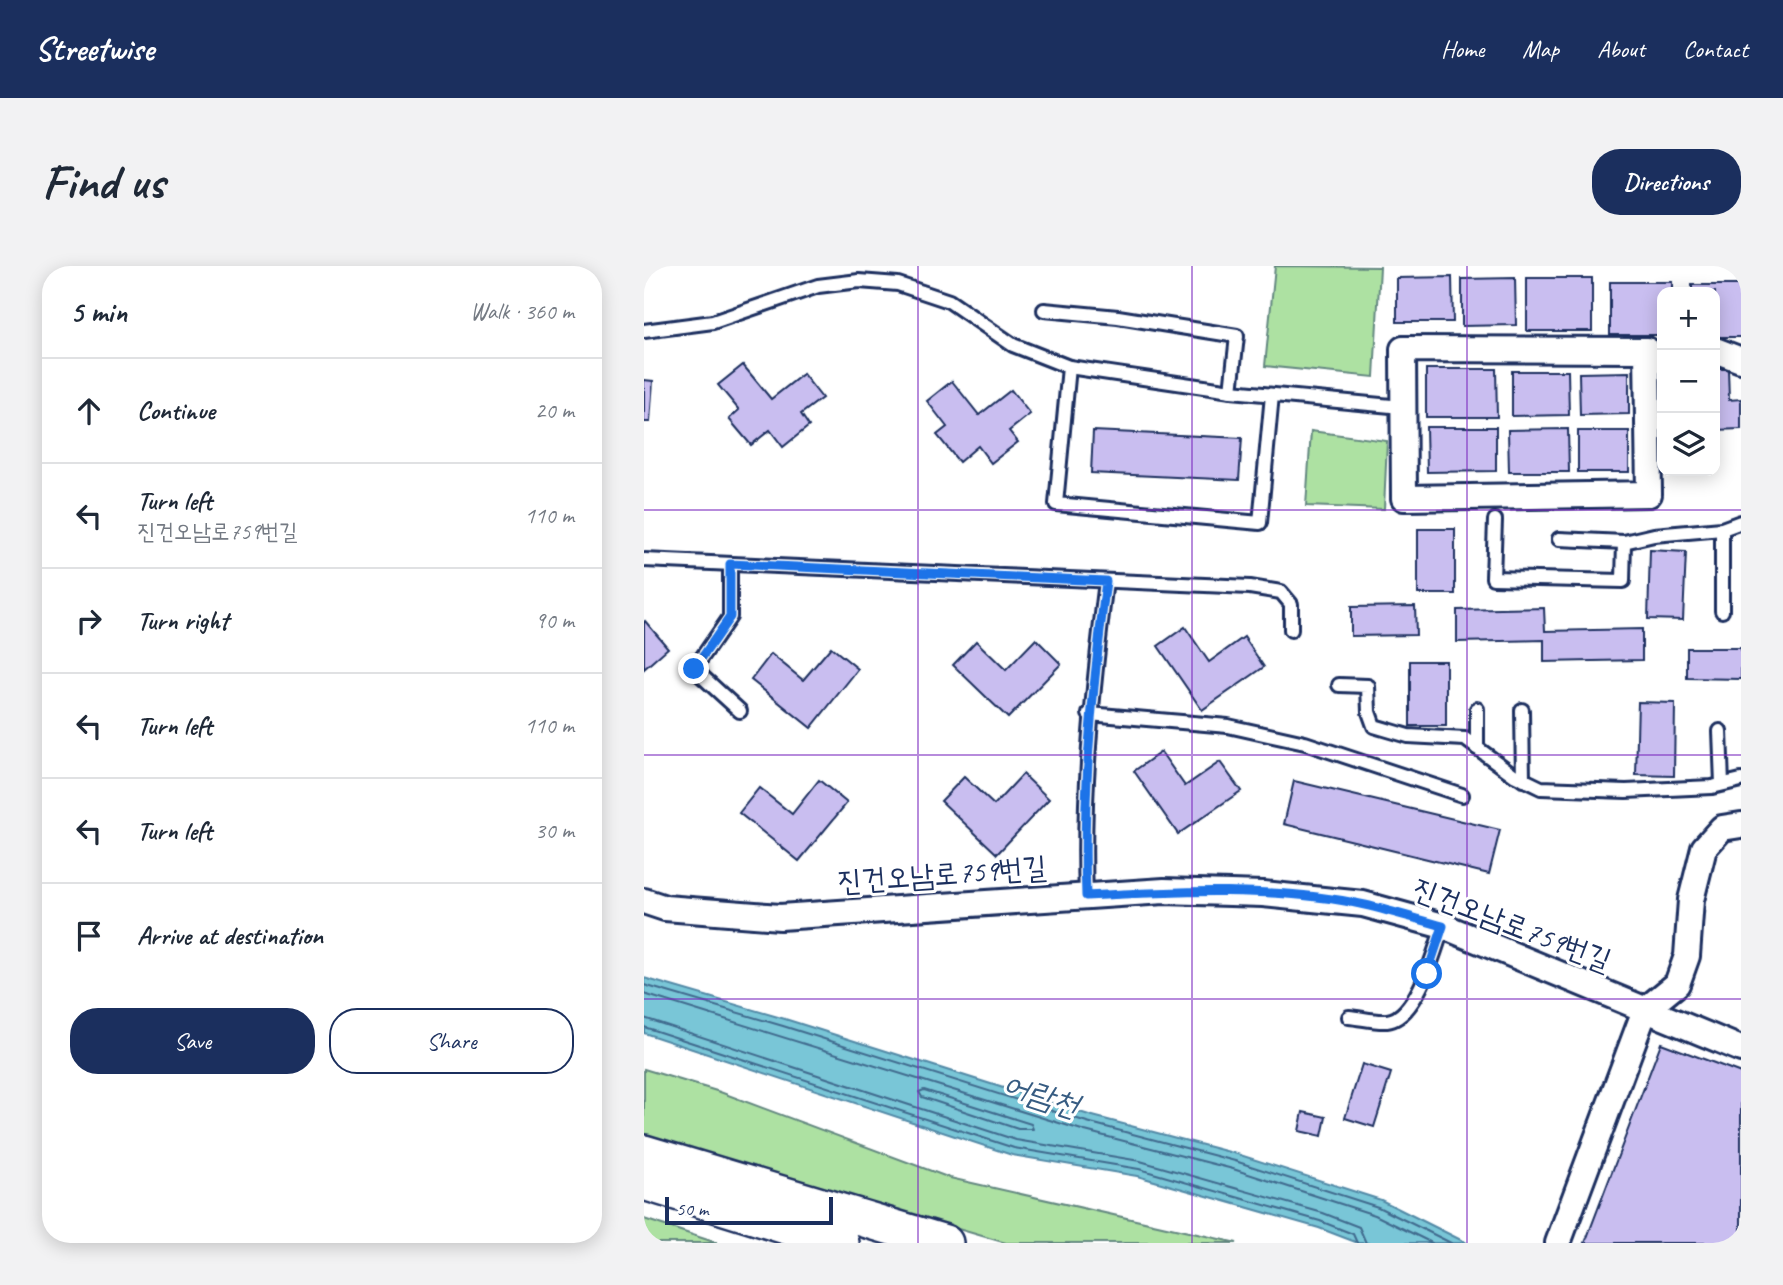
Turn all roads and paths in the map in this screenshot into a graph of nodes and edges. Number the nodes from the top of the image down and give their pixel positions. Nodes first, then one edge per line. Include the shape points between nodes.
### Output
1 (1044, 310) dead end
2 (644, 331) edge
3 (1655, 350) edge
4 (1720, 352) edge
5 (1741, 360) edge
6 (1069, 367) junction
7 (1231, 391) junction
8 (1272, 395) junction
9 (1402, 407) junction
10 (1495, 520) dead end
11 (1741, 522) edge
12 (1722, 529) junction
13 (1559, 539) dead end
14 (1624, 542) junction
15 (644, 560) edge
16 (730, 564) junction
17 (1106, 581) junction
18 (1722, 611) dead end
19 (1291, 630) dead end
20 (1339, 685) dead end
21 (1477, 709) dead end
22 (1522, 710) dead end
23 (740, 711) dead end
24 (1089, 714) junction
25 (1720, 731) dead end
26 (1477, 748) junction
27 (1523, 780) junction
28 (1741, 780) edge
29 (1722, 784) junction
30 (1462, 795) dead end
31 (1741, 825) edge
32 (1086, 896) junction
33 (644, 901) edge
34 (1443, 926) junction
35 (1645, 1010) junction
36 (1349, 1017) dead end
37 (1741, 1049) edge
38 (644, 1153) edge
39 (644, 1182) edge
40 (841, 1243) edge
41 (945, 1243) edge
42 (1558, 1243) edge

1 - 7 lane via 1237,336
2 - 6 lane via 713,322 818,286 859,281 898,284 948,301 1013,345
3 - 9 street via 1402,349
3 - 9 street via 1649,494 1404,498
4 - 5 street
6 - 7 lane
6 - 8 lane via 1056,504 1261,523
7 - 8 lane
8 - 9 lane
10 - 14 lane via 1493,578 1623,581
11 - 12 lane
12 - 14 lane
12 - 18 lane
13 - 14 lane
15 - 16 lane
16 - 17 lane
16 - 23 lane via 730,617 694,669
17 - 19 lane via 1280,592 1292,604
17 - 24 lane
20 - 26 lane via 1368,686 1374,726 1408,736 1465,739
21 - 26 lane
22 - 27 lane
24 - 30 lane via 1228,726 1305,743
24 - 32 lane via 1083,817
25 - 29 lane
26 - 27 lane
27 - 29 lane via 1541,788 1626,791
28 - 29 lane
31 - 35 street via 1722,828 1704,848 1690,900 1687,956 1677,984
32 - 33 street, 진건오남로759번길 via 780,917 665,908
32 - 34 street, 진건오남로759번길 via 1164,891 1263,894 1363,904
34 - 35 street, 진건오남로759번길
34 - 36 lane via 1427,974 1407,1010 1389,1021
35 - 37 street, 진건오남로759번길
35 - 42 street
38 - 41 main road
39 - 40 main road

